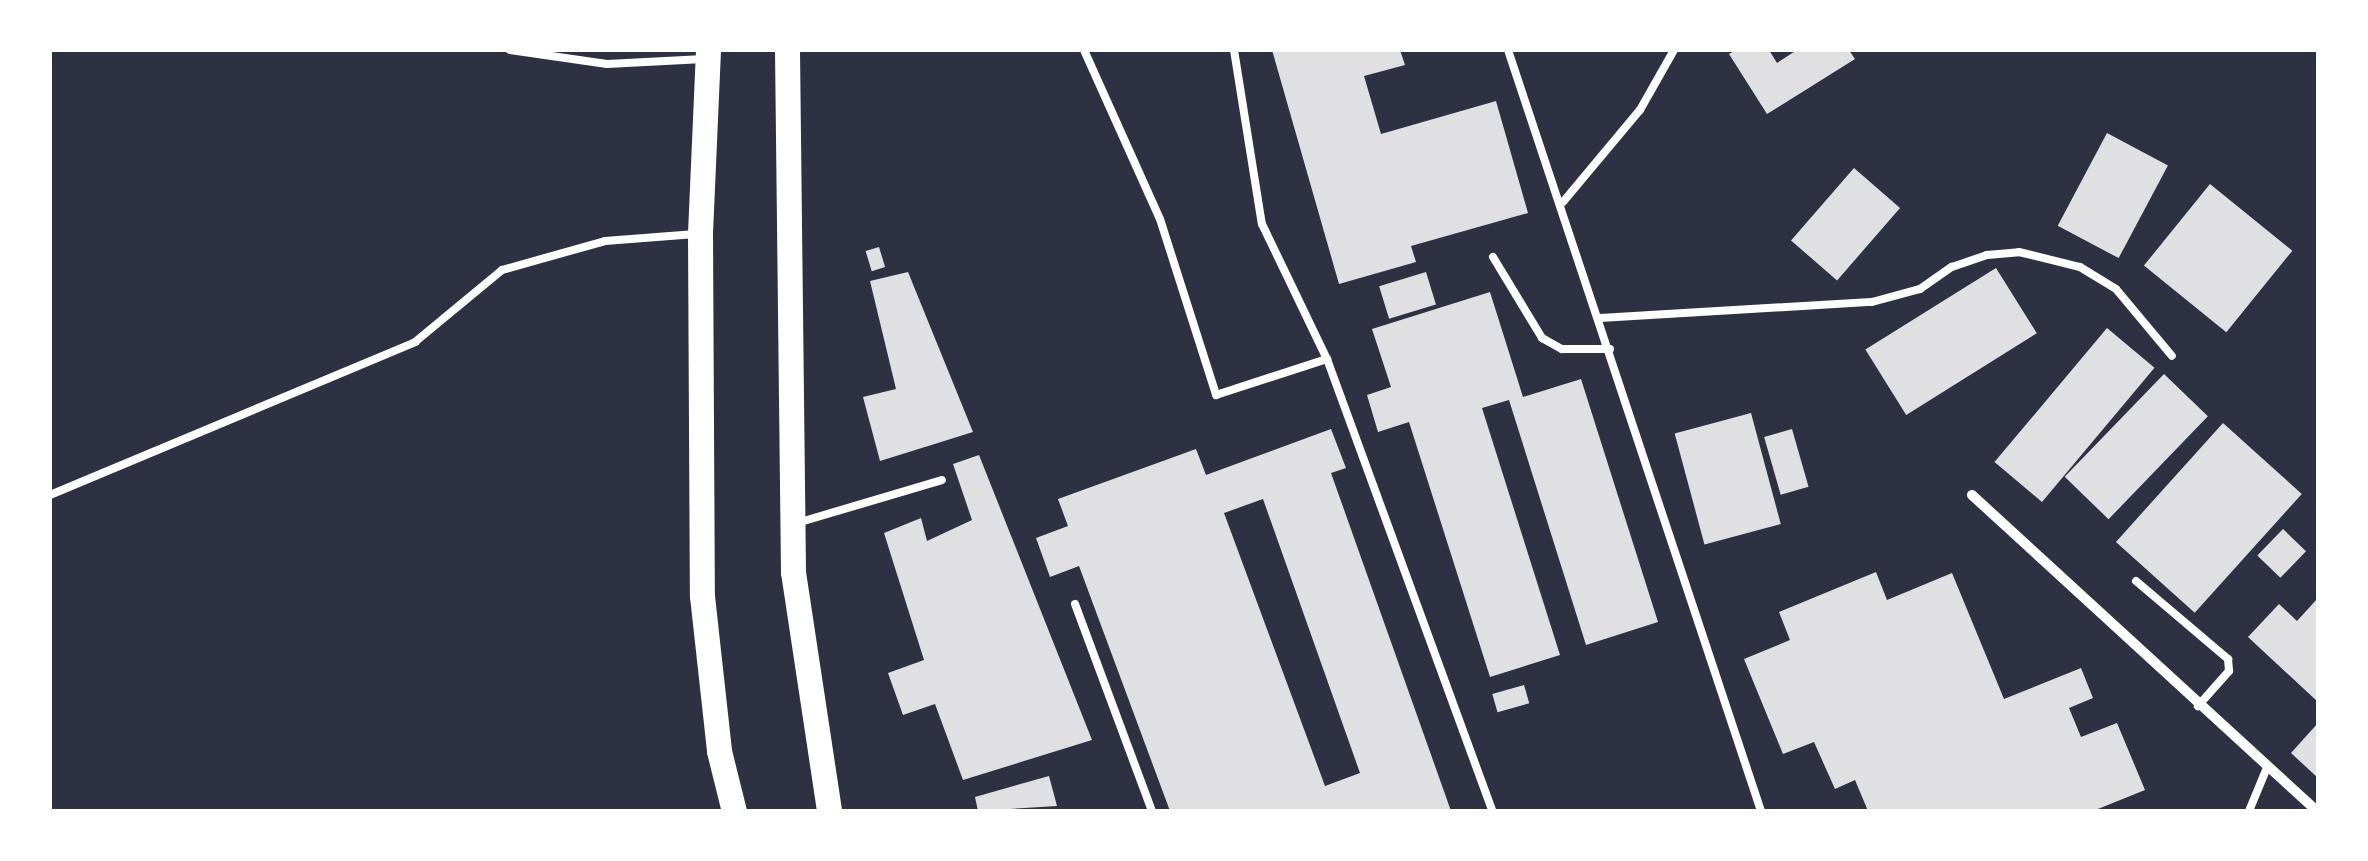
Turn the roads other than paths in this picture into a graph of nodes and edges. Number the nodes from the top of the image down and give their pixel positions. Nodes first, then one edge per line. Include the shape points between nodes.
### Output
1 (510, 50) edge
2 (787, 50) edge
3 (1084, 50) edge
4 (1234, 50) edge
5 (1508, 50) edge
6 (1674, 50) edge
7 (708, 54) edge
8 (1562, 202) junction
9 (700, 234) junction
10 (1493, 256) dead end
11 (1600, 318) junction
12 (1610, 349) junction
13 (2172, 356) dead end
14 (1327, 359) junction
15 (942, 480) dead end
16 (1972, 495) dead end
17 (50, 496) edge
18 (792, 525) junction
19 (2136, 580) dead end
20 (1075, 604) dead end
21 (2198, 706) junction
22 (2266, 770) junction
23 (734, 811) edge
24 (829, 811) edge
25 (1152, 811) edge
26 (1492, 811) edge
27 (1761, 811) edge
28 (2248, 811) edge
29 (2317, 811) edge

1 - 7 lane via 606,64
2 - 18 main road
3 - 14 lane via 1160,219 1216,395
4 - 14 lane via 1262,224
5 - 8 lane
6 - 8 lane via 1640,110
7 - 9 main road
8 - 11 lane
9 - 17 lane via 605,241 502,270 415,342
9 - 23 main road via 702,596 719,751
10 - 12 lane via 1542,338 1562,349
11 - 12 lane
11 - 13 lane via 1872,302 1920,289 1952,267 1987,255 2019,252 2080,267 2116,289
12 - 27 lane
14 - 26 lane
15 - 18 lane
16 - 21 street
18 - 24 main road via 795,592
19 - 21 lane via 2228,659 2229,671
20 - 25 lane
21 - 22 street
22 - 28 lane
22 - 29 street

